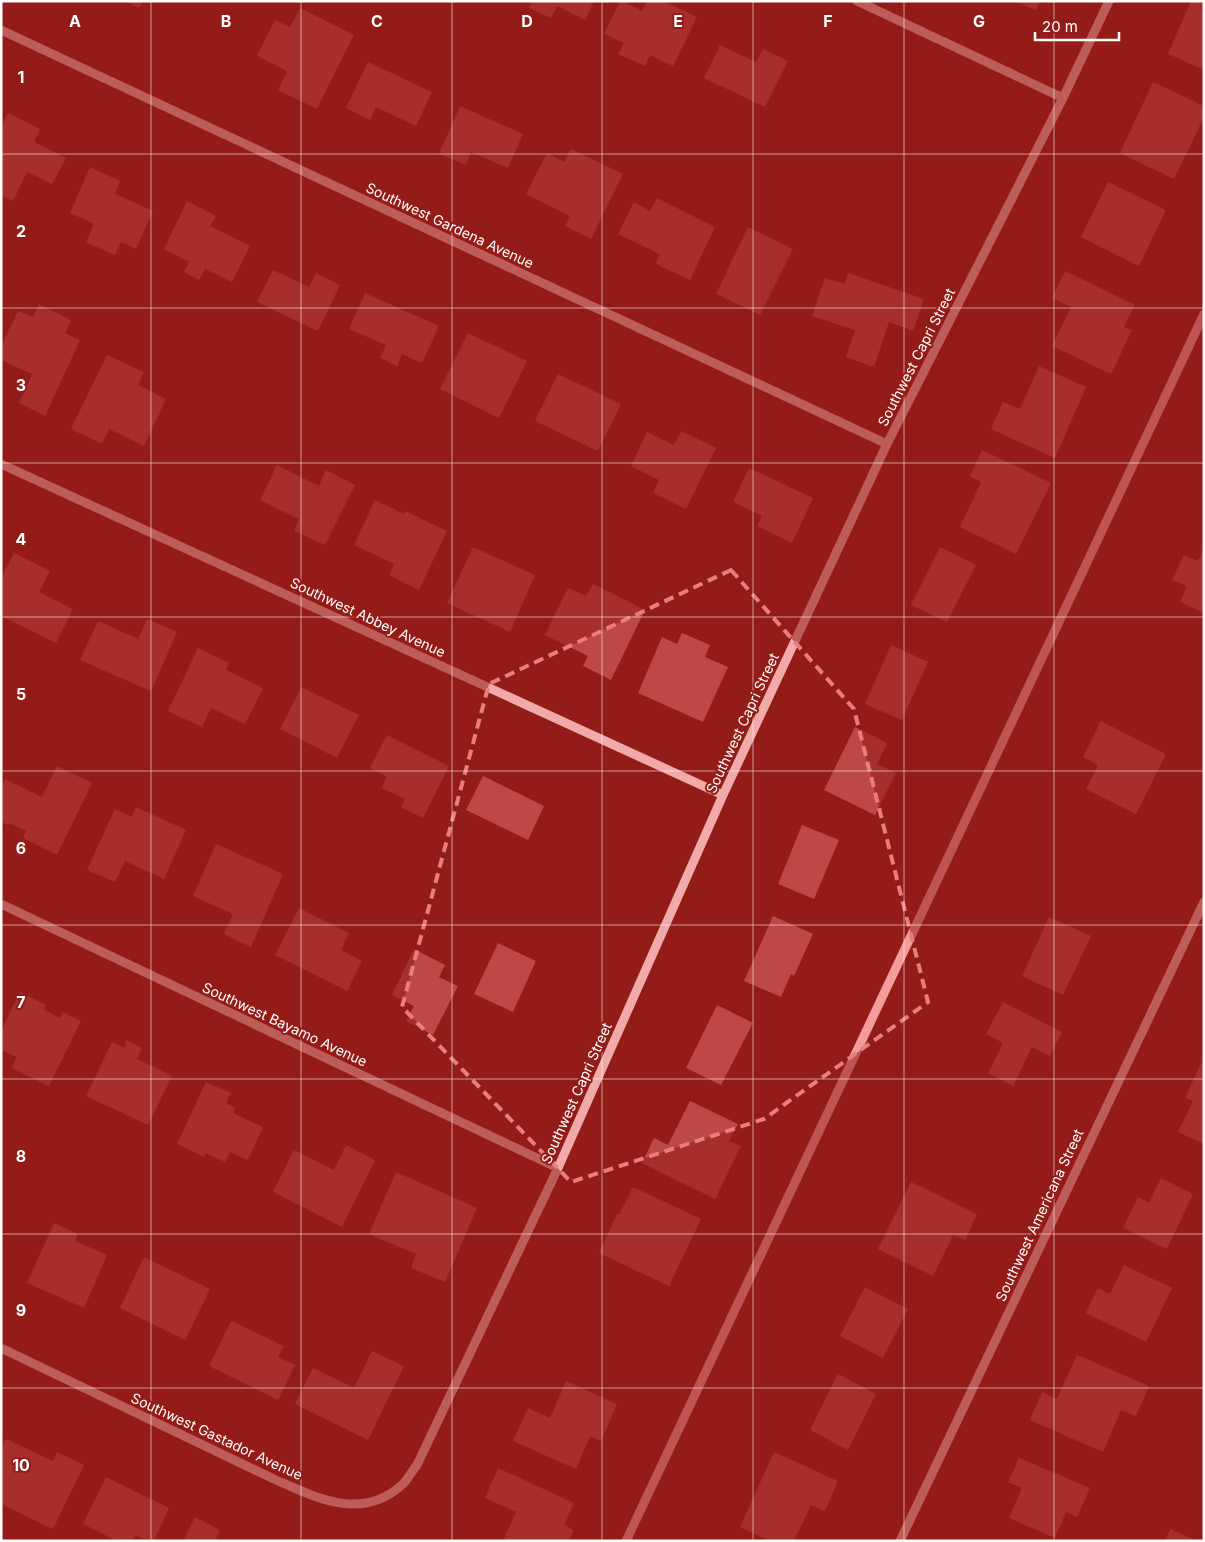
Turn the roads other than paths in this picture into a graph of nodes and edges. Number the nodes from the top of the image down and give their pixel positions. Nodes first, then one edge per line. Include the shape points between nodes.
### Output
1 (858, 1) edge
2 (1109, 1) edge
3 (1, 30) edge
4 (1063, 98) junction
5 (887, 444) junction
6 (1, 464) edge
7 (724, 795) junction
8 (1204, 902) edge
9 (1, 904) edge
10 (558, 1168) junction
11 (1, 1348) edge
12 (417, 1465) joint
13 (900, 1541) edge

1 - 4 street
2 - 4 street, Southwest Capri Street
3 - 5 street, Southwest Gardena Avenue
4 - 5 street, Southwest Capri Street
5 - 7 street, Southwest Capri Street
6 - 7 street, Southwest Abbey Avenue
7 - 10 street, Southwest Capri Street
8 - 13 street, Southwest Americana Street
9 - 10 street, Southwest Bayamo Avenue
10 - 12 street, Southwest Capri Street
11 - 12 street, Southwest Gastador Avenue via 316,1498 356,1505 376,1501 404,1483

